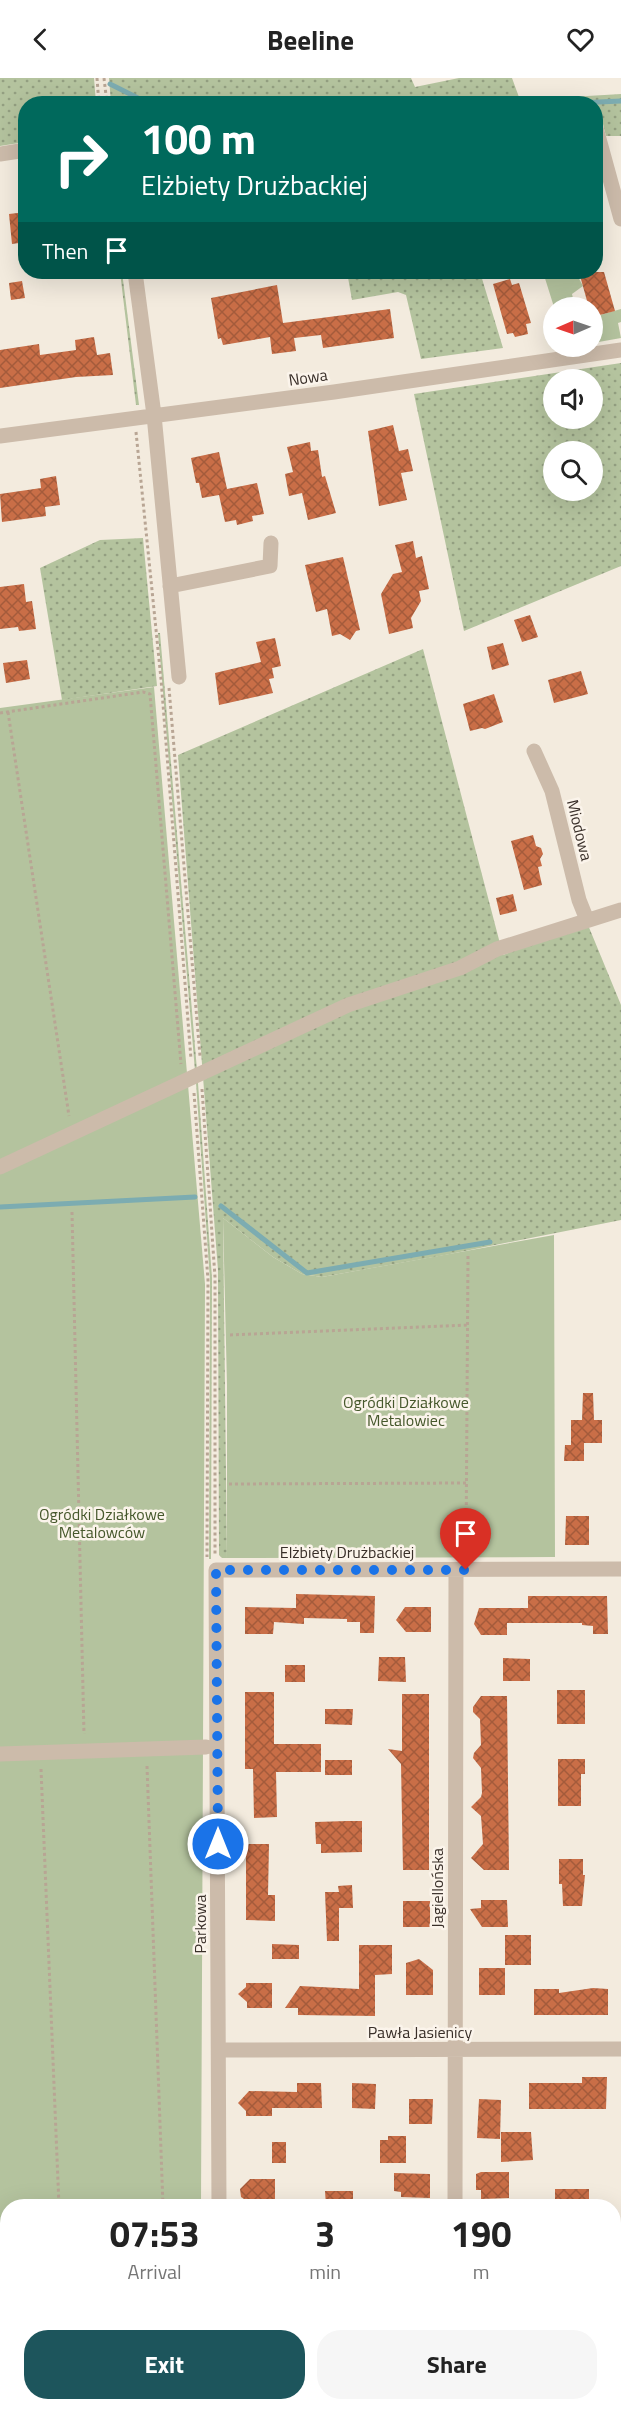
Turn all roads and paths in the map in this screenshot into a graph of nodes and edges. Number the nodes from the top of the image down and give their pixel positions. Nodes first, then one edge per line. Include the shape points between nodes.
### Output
1 (97, 78) edge
2 (104, 78) edge
3 (98, 96) edge
4 (106, 96) edge
5 (18, 151) edge
6 (603, 153) edge
7 (0, 154) edge
8 (621, 219) edge
9 (136, 279) edge
10 (621, 350) edge
11 (154, 415) junction
12 (136, 428) dead end
13 (0, 436) edge
14 (271, 543) dead end
15 (170, 586) junction
16 (174, 681) joint
17 (8, 712) junction
18 (0, 713) edge
19 (534, 751) dead end
20 (621, 910) edge
21 (587, 920) junction
22 (192, 1078) junction
23 (71, 1133) junction
24 (0, 1167) edge
25 (72, 1212) dead end
26 (468, 1254) dead end
27 (467, 1325) junction
28 (230, 1335) dead end
29 (466, 1483) junction
30 (229, 1484) dead end
31 (211, 1566) junction
32 (621, 1569) edge
33 (461, 1570) junction
34 (206, 1747) dead end
35 (147, 1749) junction
36 (84, 1751) junction
37 (40, 1752) junction
38 (0, 1754) edge
39 (621, 2049) edge
40 (219, 2050) junction
41 (454, 2050) junction
42 (59, 2199) edge
43 (163, 2199) edge
44 (219, 2199) edge
45 (454, 2199) edge

1 - 3 path
2 - 4 path
5 - 7 street
6 - 8 street
9 - 11 street
10 - 11 street, Nowa
11 - 13 street, Nowa
11 - 15 street
12 - 22 path via 161,679
14 - 15 street via 270,566
15 - 16 street
16 - 22 path
17 - 18 path
17 - 22 path via 150,694
17 - 23 path
19 - 21 street, Miodowa via 552,791
20 - 21 street
21 - 22 street via 348,1005
22 - 23 street
22 - 31 path via 208,1280
22 - 31 path via 215,1277
23 - 24 street
25 - 36 path
26 - 27 path
27 - 28 path
27 - 29 path
29 - 30 path
29 - 33 path
31 - 33 street, Elżbiety Drużbackiej
31 - 40 street, Parkowa
32 - 33 street, Elżbiety Drużbackiej
33 - 41 street, Jagiellońska
34 - 35 street
35 - 36 street
35 - 43 path
36 - 37 street
37 - 38 street
37 - 42 path
39 - 41 street, Pawła Jasienicy
40 - 41 street, Pawła Jasienicy
40 - 44 street, Parkowa
41 - 45 street, Jagiellońska

